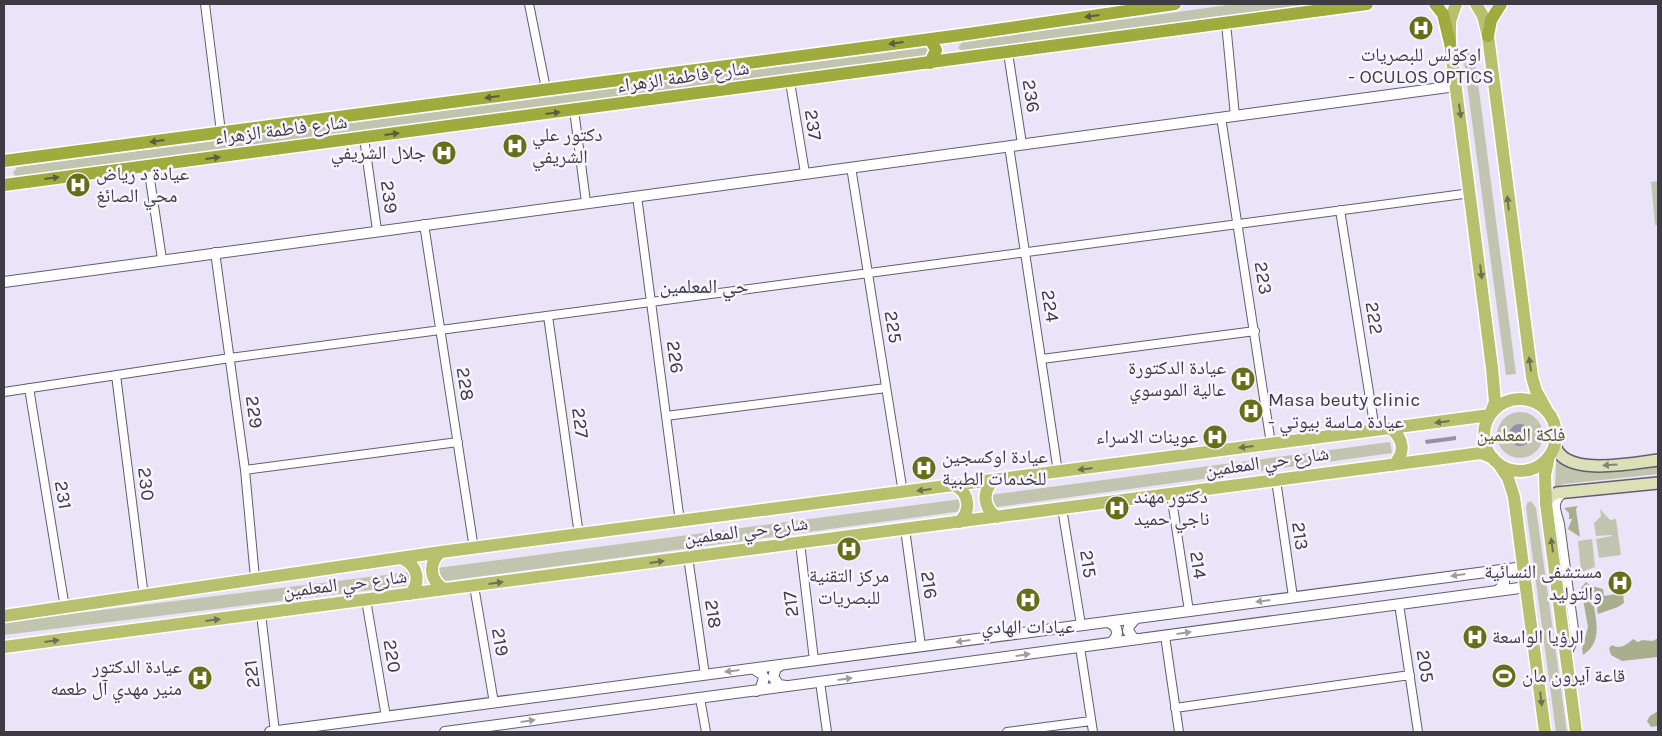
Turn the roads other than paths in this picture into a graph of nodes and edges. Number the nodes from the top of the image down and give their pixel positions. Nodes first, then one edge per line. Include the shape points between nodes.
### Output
1 (205, 4) edge
2 (529, 4) edge
3 (1174, 4) edge
4 (1367, 4) edge
5 (1435, 4) edge
6 (1471, 4) edge
7 (1501, 4) edge
8 (1457, 6) edge
9 (1479, 9) edge
10 (1226, 23) junction
11 (961, 34) junction
12 (1488, 36) junction
13 (930, 38) junction
14 (1450, 43) junction
15 (1008, 53) junction
16 (964, 59) junction
17 (930, 63) junction
18 (790, 82) junction
19 (1456, 86) junction
20 (546, 90) junction
21 (574, 110) junction
22 (1235, 116) junction
23 (1221, 117) junction
24 (221, 132) junction
25 (364, 138) junction
26 (1022, 144) junction
27 (1009, 146) junction
28 (7, 161) edge
29 (148, 166) junction
30 (851, 167) junction
31 (805, 173) junction
32 (8, 184) edge
33 (1471, 193) junction
34 (637, 196) junction
35 (586, 202) junction
36 (1340, 210) junction
37 (424, 224) junction
38 (1238, 224) junction
39 (377, 230) junction
40 (215, 252) junction
41 (1026, 252) junction
42 (162, 259) junction
43 (868, 273) junction
44 (4, 282) edge
45 (651, 302) junction
46 (548, 316) junction
47 (440, 330) junction
48 (1255, 331) junction
49 (230, 358) junction
50 (1042, 359) junction
51 (116, 375) junction
52 (29, 388) junction
53 (886, 388) junction
54 (4, 392) edge
55 (1546, 409) junction
56 (1490, 415) junction
57 (666, 416) junction
58 (1390, 428) junction
59 (1375, 430) junction
60 (458, 442) junction
61 (1271, 444) junction
62 (1552, 451) junction
63 (1658, 460) edge
64 (1495, 461) junction
65 (1393, 465) junction
66 (246, 470) junction
67 (1058, 472) junction
68 (1276, 480) junction
69 (994, 481) junction
70 (1658, 483) edge
71 (956, 486) junction
72 (903, 492) junction
73 (1564, 492) junction
74 (1171, 494) junction
75 (1546, 504) junction
76 (1062, 508) junction
77 (997, 517) junction
78 (680, 522) junction
79 (959, 522) junction
80 (905, 529) junction
81 (580, 535) junction
82 (800, 543) junction
83 (474, 549) junction
84 (441, 552) junction
85 (688, 558) junction
86 (403, 559) junction
87 (1524, 567) junction
88 (1494, 571) junction
89 (255, 578) junction
90 (474, 586) junction
91 (1527, 587) junction
92 (444, 589) junction
93 (1497, 591) junction
94 (410, 594) junction
95 (144, 597) junction
96 (1293, 597) junction
97 (366, 600) junction
98 (1399, 604) junction
99 (65, 608) junction
100 (1189, 611) junction
101 (262, 614) junction
102 (4, 616) edge
103 (1136, 618) junction
104 (1108, 622) junction
105 (1080, 625) junction
106 (1165, 636) junction
107 (1138, 639) junction
108 (1110, 643) junction
109 (921, 646) junction
110 (4, 647) edge
111 (1080, 647) junction
112 (1567, 658) junction
113 (814, 660) junction
114 (781, 665) junction
115 (754, 669) junction
116 (1410, 674) junction
117 (705, 675) junction
118 (820, 682) junction
119 (786, 686) junction
120 (756, 691) junction
121 (700, 698) junction
122 (494, 703) junction
123 (1175, 708) junction
124 (386, 717) junction
125 (1091, 721) junction
126 (270, 732) edge
127 (275, 732) edge
128 (445, 732) edge
129 (706, 732) edge
130 (827, 732) edge
131 (1007, 732) edge
132 (1093, 732) edge
133 (1179, 732) edge
134 (1418, 732) edge
135 (1546, 732) edge
136 (1576, 732) edge

1 - 24 street
2 - 20 street
3 -> 11 highway, شارع فاطمة الزهراء
4 - 10 highway, شارع فاطمة الزهراء
5 - 14 highway via 1445,19
6 - 9 main road
7 - 12 highway via 1491,20
8 - 14 main road via 1449,26
9 - 12 main road
10 - 15 highway, شارع فاطمة الزهراء
10 - 22 street
11 - 13 highway, شارع فاطمة الزهراء
11 - 16 highway via 957,47
55 -> 12 main road via 1536,391 1531,370
13 - 17 highway via 936,50
13 -> 20 highway, شارع فاطمة الزهراء
14 - 19 main road
15 - 16 highway, شارع فاطمة الزهراء
15 - 26 street, 236
16 - 17 highway, شارع فاطمة الزهراء
17 - 18 highway, شارع فاطمة الزهراء
18 - 21 highway, شارع فاطمة الزهراء
18 - 31 street, 237
19 - 22 street
19 -> 33 main road
20 -> 24 highway, شارع فاطمة الزهراء
25 -> 21 highway, شارع فاطمة الزهراء
21 - 35 street
22 - 23 street
23 - 26 street
23 - 38 street, 223
24 -> 28 highway, شارع فاطمة الزهراء
29 -> 25 highway, شارع فاطمة الزهراء
25 - 39 street, 239
26 - 27 street
27 - 30 street
27 - 41 street, 224
28 - 32 highway
32 -> 29 highway, شارع فاطمة الزهراء
29 - 42 street
30 - 31 street
30 - 43 street, 225
31 - 34 street
33 - 36 street
33 -> 56 main road via 1492,368 1494,402
34 - 35 street
34 - 45 street, 226
35 - 37 street
36 - 38 street
36 - 59 street, 222
37 - 39 street
37 - 47 street, 228
38 - 41 street
38 - 48 street, 223
39 - 40 street
40 - 42 street
40 - 49 street, 229
41 - 43 street
41 - 50 street, 224
42 - 44 street
43 - 45 street
43 - 53 street, 225
45 - 46 street
45 - 57 street, 226
46 - 47 street
46 - 81 street, 227
47 - 49 street
47 - 60 street, 228
48 - 50 street
48 - 61 street, 223
49 - 51 street
49 - 66 street, 229
50 - 67 street, 224
51 - 52 street
51 - 95 street, 230
52 - 54 street
52 - 99 street, 231
53 - 57 street
53 - 72 street, 225
55 - 56 main road via 1531,400 1519,399 1502,404
55 - 62 main road via 1556,428
56 -> 58 main road, شارع حي المعلمين
56 - 64 main road via 1485,441
57 - 78 street, 226
58 - 59 main road, شارع حي المعلمين
58 - 65 main road via 1398,435 1402,448 1400,458
59 - 61 main road, شارع حي المعلمين
60 - 66 street
60 - 83 street, 228
61 -> 67 main road, شارع حي المعلمين
63 -> 62 main road via 1582,465
62 - 64 main road via 1536,467 1525,470 1514,470
62 - 75 main road via 1545,475
64 - 65 main road, شارع حي المعلمين via 1481,453
64 - 87 main road via 1508,478 1513,493
65 - 68 main road, شارع حي المعلمين
66 - 89 street, 229
67 - 69 main road, شارع حي المعلمين
68 - 74 main road, شارع حي المعلمين
68 - 96 street, 213
69 - 71 main road, شارع حي المعلمين
69 - 77 main road via 988,487 986,500 988,508
70 - 73 main road
71 -> 72 main road, شارع حي المعلمين
71 - 79 main road via 964,492 968,506
72 - 78 main road, شارع حي المعلمين
73 - 75 main road via 1552,495
73 - 112 street via 1556,501 1555,509 1560,524 1575,634
74 - 76 main road, شارع حي المعلمين
74 - 100 street, 214
112 -> 75 main road
76 - 77 main road, شارع حي المعلمين
76 - 105 street, 215
77 - 79 main road, شارع حي المعلمين
78 - 81 main road, شارع حي المعلمين
79 - 80 main road, شارع حي المعلمين
80 - 82 main road, شارع حي المعلمين
80 - 109 street, 216
81 - 83 main road, شارع حي المعلمين
82 - 85 main road, شارع حي المعلمين
82 - 113 street, 217
83 - 84 main road, شارع حي المعلمين
84 - 86 main road, شارع حي المعلمين
84 - 92 main road via 435,559 432,572 434,580
90 -> 85 main road, شارع حي المعلمين
85 - 117 street, 218
86 - 89 main road, شارع حي المعلمين
86 - 94 main road via 411,564 417,577
87 - 88 street
87 - 91 main road
88 - 93 street via 1504,580 1504,585
88 -> 96 street
89 - 95 main road, شارع حي المعلمين
90 - 92 main road, شارع حي المعلمين
90 - 122 street, 219
91 - 93 street
91 -> 135 main road
92 - 94 main road, شارع حي المعلمين
93 - 98 street
94 - 97 main road, شارع حي المعلمين
95 - 99 main road, شارع حي المعلمين
96 -> 100 street
97 - 101 main road, شارع حي المعلمين
97 - 124 street, 220
106 -> 98 street
98 - 116 street, 205
99 - 102 main road, شارع حي المعلمين
100 - 103 street
110 -> 101 main road, شارع حي المعلمين
101 - 127 street, 221
103 - 104 street
103 - 107 street via 1128,630 1134,639
104 - 105 street
104 - 108 street via 1118,631
105 -> 109 street
106 - 107 street
106 - 123 street
107 - 108 street
108 - 111 street
109 - 113 street
118 -> 111 street
111 - 125 street
112 - 136 main road
113 - 114 street
114 - 115 street
114 - 119 street via 773,677 779,685
115 -> 117 street
115 - 120 street via 759,670 764,678 761,688
116 - 123 street
116 - 134 street, 205
117 - 122 street
118 - 119 street
118 - 130 street
119 - 120 street
120 - 121 street
128 -> 121 street
121 - 129 street
122 - 124 street
123 - 133 street
124 - 127 street
125 - 131 street
125 - 132 street
126 - 127 street

